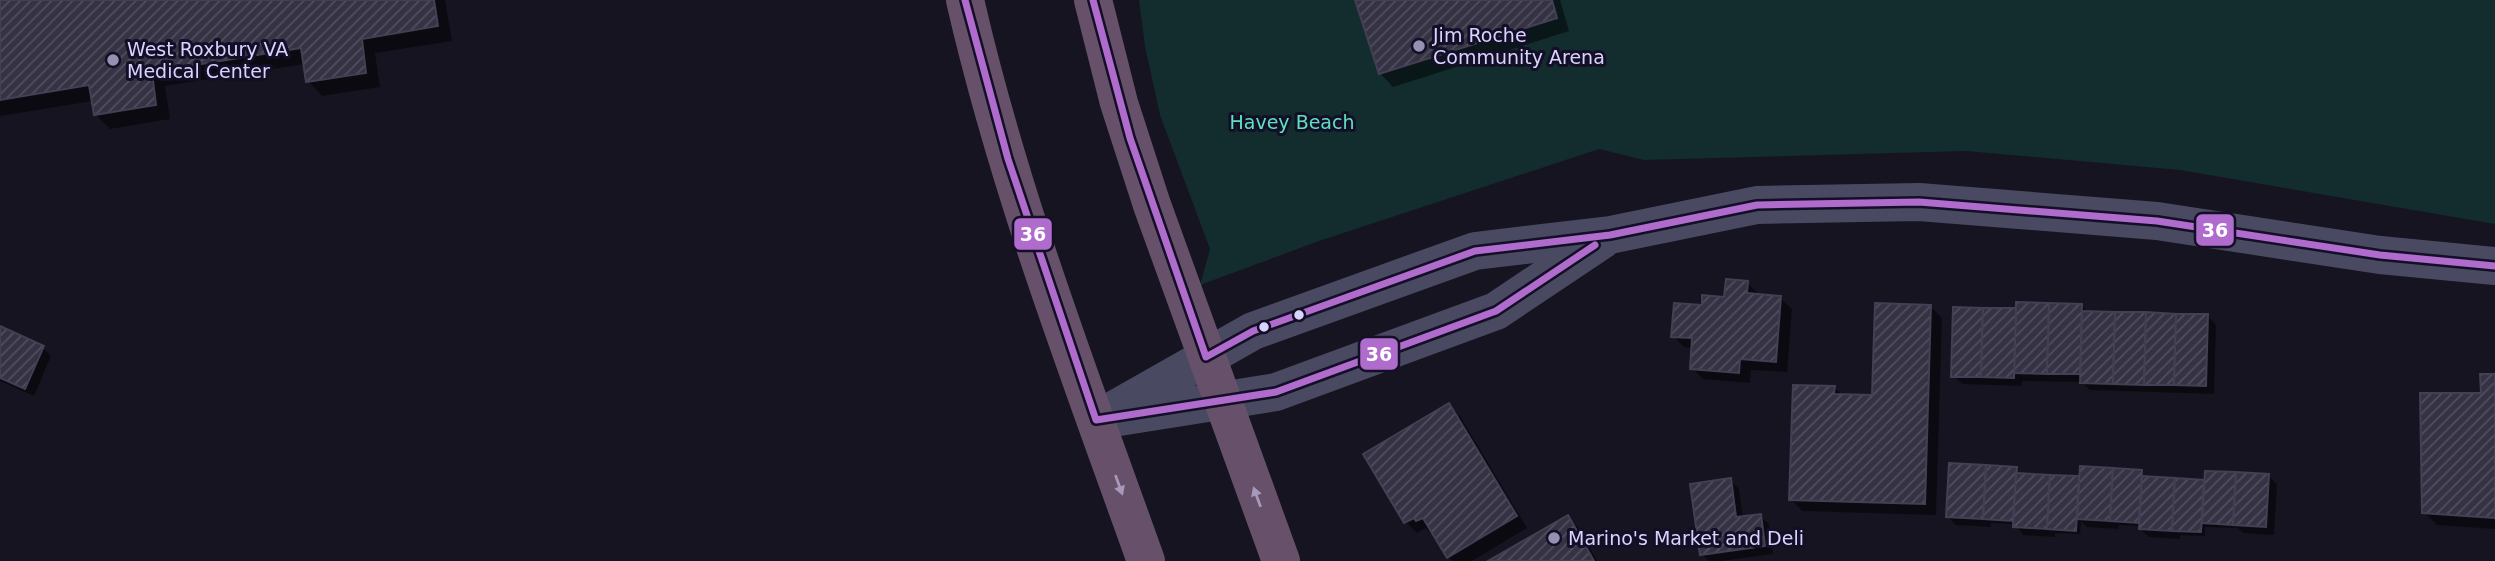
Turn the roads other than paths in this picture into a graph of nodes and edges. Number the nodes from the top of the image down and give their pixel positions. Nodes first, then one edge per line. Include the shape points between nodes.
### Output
1 (965, 0) edge
2 (1093, 0) edge
3 (1610, 235) junction
4 (2495, 266) edge
5 (1206, 357) junction
6 (1222, 401) junction
7 (1096, 420) junction
8 (1146, 561) edge
9 (1280, 561) edge

1 - 7 highway via 1012,174
2 - 5 highway via 1130,138
3 - 4 street via 1757,205 1919,202 2157,221 2380,256
3 - 5 street via 1475,251 1253,331
3 - 6 street via 1496,311 1276,392
5 - 6 highway
5 - 7 street
6 - 7 street
9 -> 6 highway
7 -> 8 highway

